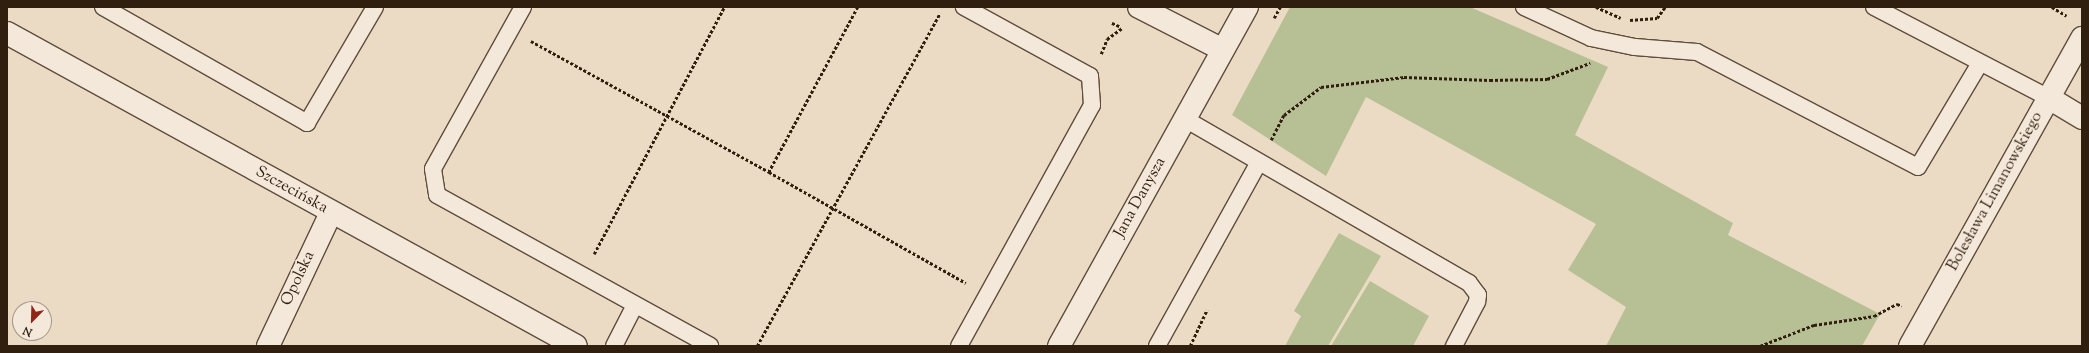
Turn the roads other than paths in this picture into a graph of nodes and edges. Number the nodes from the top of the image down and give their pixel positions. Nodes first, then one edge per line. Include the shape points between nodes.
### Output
1 (103, 7) edge
2 (375, 7) edge
3 (523, 7) edge
4 (964, 7) edge
5 (1139, 7) edge
6 (1247, 7) edge
7 (1524, 7) edge
8 (1874, 7) edge
9 (7, 33) edge
10 (2082, 38) edge
11 (1223, 50) junction
12 (1980, 63) junction
13 (2049, 98) junction
14 (2082, 118) edge
15 (1185, 119) junction
16 (1259, 162) junction
17 (331, 213) junction
18 (635, 305) junction
19 (268, 346) edge
20 (576, 346) edge
21 (614, 346) edge
22 (710, 346) edge
23 (959, 346) edge
24 (1059, 346) edge
25 (1157, 346) edge
26 (1454, 346) edge
27 (1910, 346) edge

1 - 2 lane via 307,124
3 - 18 lane via 433,169 437,195
4 - 23 lane via 1090,76 1092,105
5 - 11 street
6 - 11 street, Jana Danysza
7 - 12 lane via 1591,38 1636,47 1697,52 1918,167
8 - 12 lane
9 - 17 street, Szczecińska
10 - 13 street, Bolesława Limanowskiego
11 - 15 street, Jana Danysza
12 - 13 lane
13 - 14 street
13 - 27 street, Bolesława Limanowskiego
15 - 16 lane
15 - 24 street, Jana Danysza
16 - 25 lane
16 - 26 lane via 1469,283 1478,295 1477,302
17 - 19 street, Opolska
17 - 20 street, Szczecińska
18 - 21 lane
18 - 22 lane

